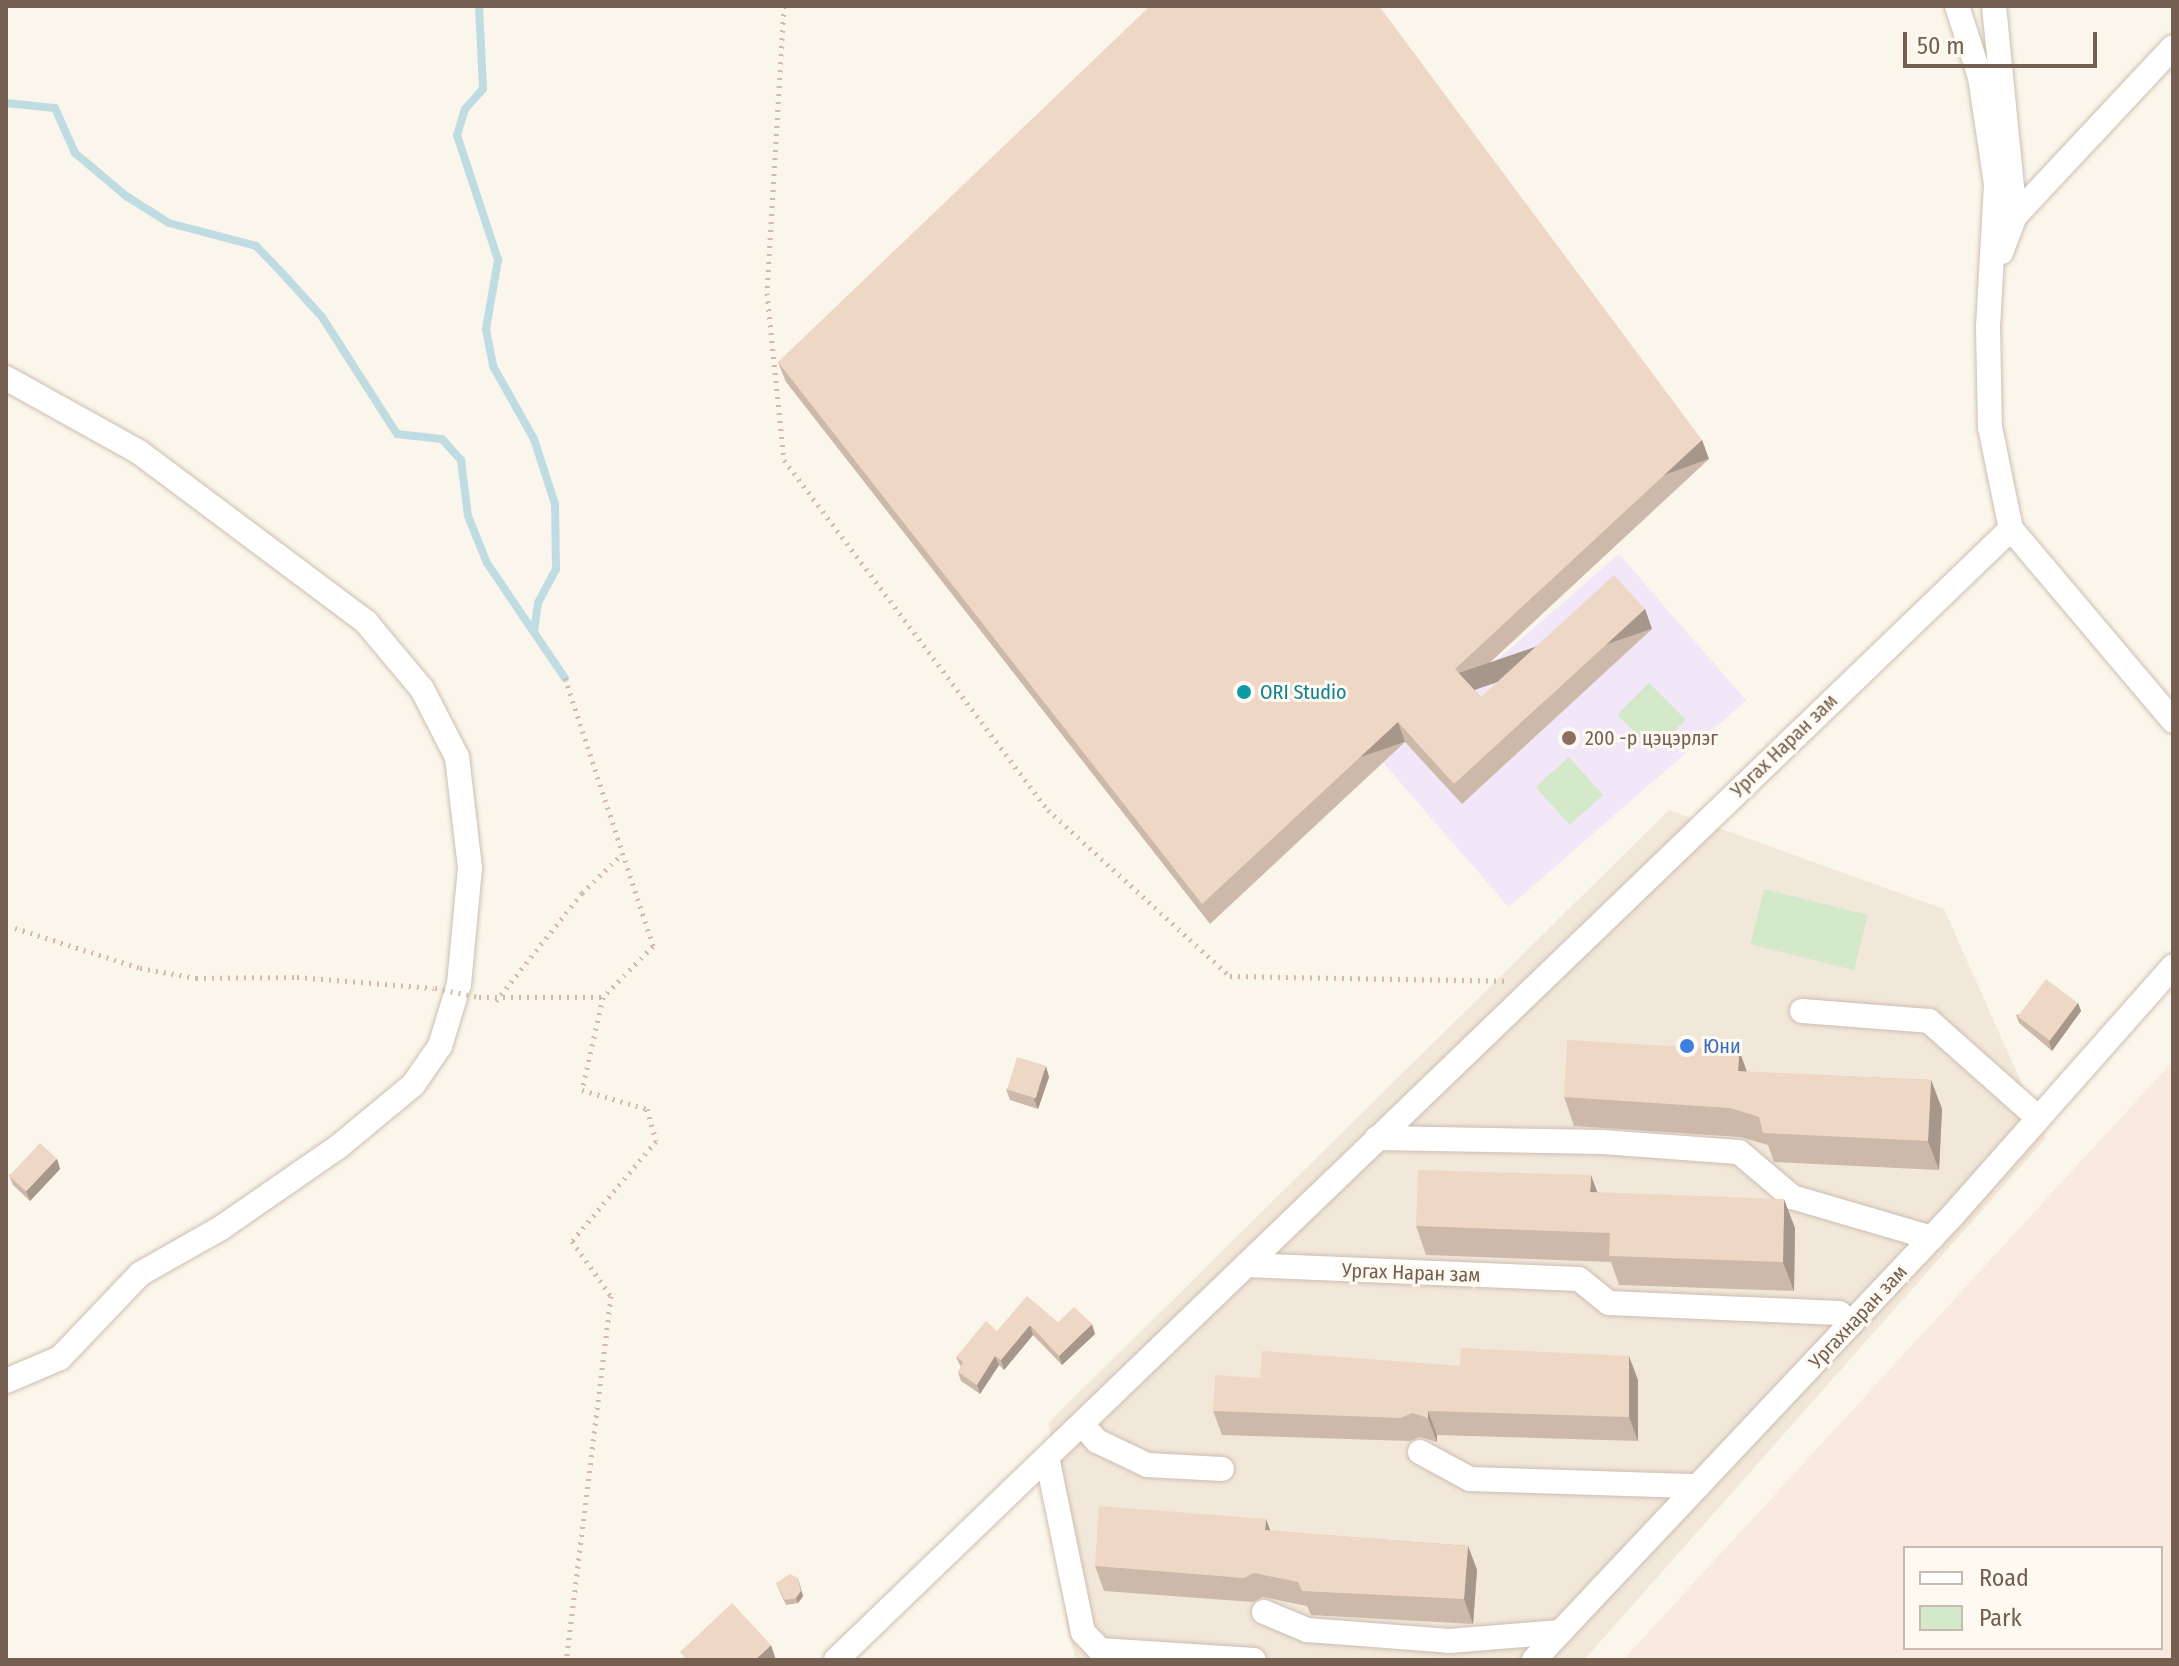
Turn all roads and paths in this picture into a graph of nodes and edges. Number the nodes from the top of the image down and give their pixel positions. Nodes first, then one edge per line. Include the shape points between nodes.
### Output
1 (784, 6) edge
2 (1957, 6) edge
3 (1994, 6) edge
4 (2173, 47) edge
5 (2015, 216) junction
6 (1996, 265) junction
7 (6, 378) edge
8 (2011, 529) junction
9 (565, 678) dead end
10 (2173, 721) edge
11 (622, 854) dead end
12 (15, 928) dead end
13 (2173, 966) edge
14 (1538, 982) junction
15 (603, 997) junction
16 (496, 1001) junction
17 (1802, 1011) dead end
18 (2036, 1116) junction
19 (1377, 1138) junction
20 (1932, 1238) junction
21 (1246, 1265) junction
22 (1852, 1323) junction
23 (6, 1381) edge
24 (1082, 1424) junction
25 (1420, 1452) dead end
26 (1047, 1457) junction
27 (1222, 1469) dead end
28 (1698, 1486) junction
29 (1264, 1612) dead end
30 (1561, 1632) junction
31 (566, 1660) edge
32 (836, 1660) edge
33 (1254, 1660) edge
34 (1534, 1660) edge

1 - 14 path via 767,293 784,460 1048,810 1230,976
2 - 6 street via 1980,77 1996,184
3 - 5 street
4 - 5 street
5 - 6 street
6 - 8 street via 1988,326 1990,427
7 - 23 street via 139,452 366,622 422,689 457,757 470,868 459,984 440,1046 413,1085 338,1147 221,1228 140,1274 60,1358
8 - 10 street
8 - 14 street, Ургах Наран зам
9 - 15 path via 653,946
11 - 16 path via 582,893
12 - 16 path, bridge via 140,968 196,978 297,977 435,988
13 - 18 street, Ургахнаран зам
14 - 19 street, Ургах Наран зам
15 - 16 path
15 - 31 path via 582,1090 647,1109 656,1141 572,1241 611,1296
17 - 18 street via 1929,1021
18 - 20 street, Ургахнаран зам
19 - 20 street via 1602,1142 1739,1152 1792,1197
19 - 21 street, Ургах Наран зам
20 - 22 street, Ургахнаран зам
21 - 22 street, Ургах Наран зам via 1579,1279 1609,1303 1839,1313
21 - 24 street, Ургах Наран зам
22 - 28 street, Ургахнаран зам
24 - 26 street, Ургах Наран зам
24 - 27 street via 1097,1441 1147,1465
25 - 28 street via 1470,1479
26 - 32 street, Ургах Наран зам
26 - 33 street via 1083,1632 1100,1650
28 - 30 street, Ургахнаран зам
29 - 30 street via 1307,1630 1449,1641
30 - 34 street, Ургахнаран зам

